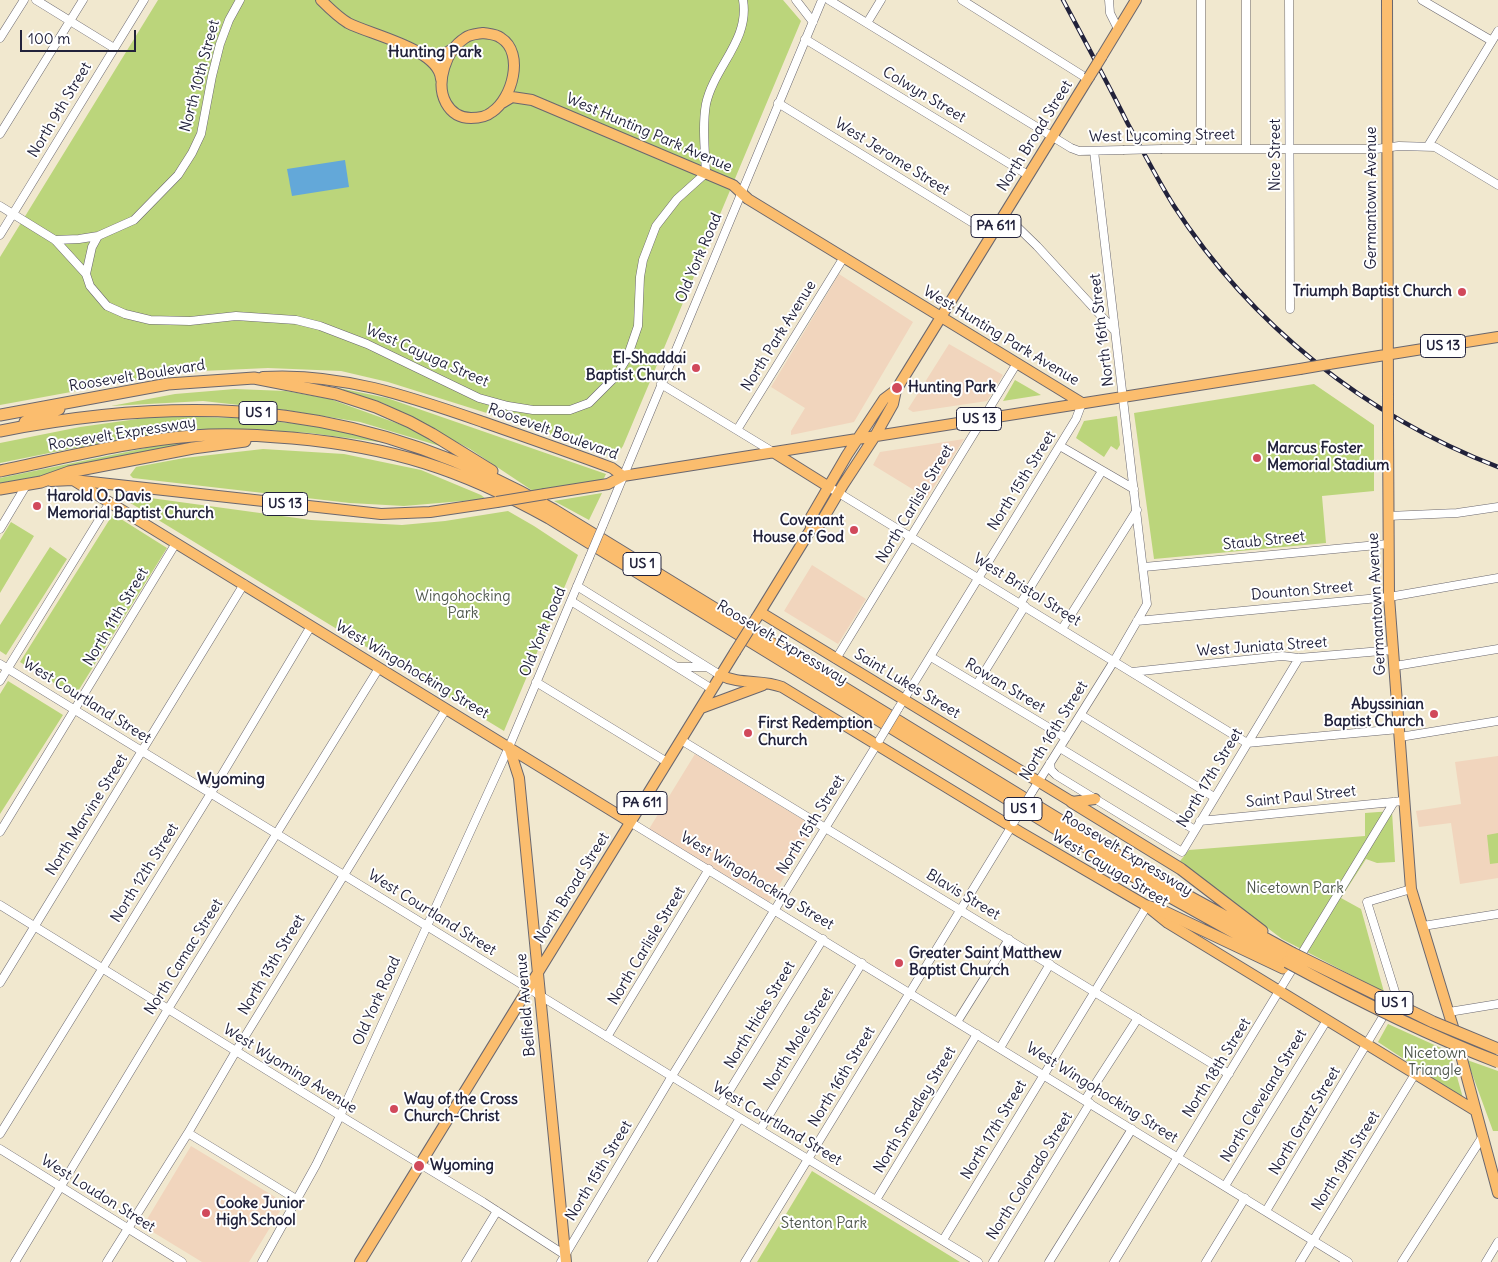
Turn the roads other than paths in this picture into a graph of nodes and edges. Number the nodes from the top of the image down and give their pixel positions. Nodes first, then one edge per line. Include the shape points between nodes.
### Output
1 (24, 0) edge
2 (36, 0) edge
3 (83, 0) edge
4 (144, 0) edge
5 (240, 0) edge
6 (321, 0) edge
7 (743, 0) edge
8 (796, 0) edge
9 (822, 0) edge
10 (829, 0) edge
11 (881, 0) edge
12 (962, 0) edge
13 (1109, 0) edge
14 (1136, 0) edge
15 (1201, 0) edge
16 (1246, 0) edge
17 (1289, 0) edge
18 (1387, 0) edge
19 (1422, 0) edge
20 (70, 21) junction
21 (812, 22) junction
22 (867, 23) junction
23 (1118, 30) junction
24 (1498, 31) edge
25 (0, 38) edge
26 (806, 39) junction
27 (1492, 41) junction
28 (455, 47) junction
29 (114, 48) junction
30 (425, 55) junction
31 (513, 75) junction
32 (1089, 78) junction
33 (441, 80) junction
34 (532, 100) junction
35 (502, 103) junction
36 (778, 103) junction
37 (0, 134) edge
38 (1051, 136) junction
39 (1428, 146) junction
40 (1387, 148) junction
41 (1201, 149) junction
42 (1246, 149) junction
43 (1290, 149) junction
44 (1094, 151) junction
45 (706, 173) junction
46 (1028, 175) junction
47 (1498, 184) edge
48 (741, 192) junction
49 (0, 206) edge
50 (13, 214) junction
51 (1004, 214) junction
52 (991, 234) junction
53 (0, 235) edge
54 (98, 236) junction
55 (56, 240) junction
56 (844, 257) junction
57 (86, 274) junction
58 (1290, 309) dead end
59 (941, 316) junction
60 (1116, 331) junction
61 (1498, 337) edge
62 (1387, 355) junction
63 (1018, 363) junction
64 (254, 378) junction
65 (662, 384) junction
66 (896, 390) junction
67 (1123, 397) junction
68 (86, 398) junction
69 (1082, 403) junction
70 (0, 415) edge
71 (984, 419) junction
72 (737, 430) junction
73 (2, 431) edge
74 (276, 436) junction
75 (875, 436) junction
76 (858, 438) junction
77 (1060, 446) junction
78 (773, 452) junction
79 (0, 471) edge
80 (1102, 471) junction
81 (623, 476) junction
82 (73, 480) junction
83 (41, 482) junction
84 (27, 484) junction
85 (829, 487) junction
86 (1134, 489) junction
87 (0, 490) edge
88 (838, 492) junction
89 (528, 495) junction
90 (110, 502) junction
91 (1498, 507) edge
92 (1137, 510) junction
93 (1388, 516) junction
94 (0, 529) edge
95 (811, 529) junction
96 (911, 536) junction
97 (176, 543) junction
98 (1388, 544) junction
99 (1144, 567) junction
100 (979, 578) junction
101 (1498, 578) edge
102 (244, 584) junction
103 (577, 586) junction
104 (1389, 596) junction
105 (571, 601) junction
106 (1023, 605) junction
107 (758, 615) junction
108 (1137, 621) junction
109 (311, 626) junction
110 (1062, 629) junction
111 (1498, 649) edge
112 (1393, 650) junction
113 (931, 657) junction
114 (1299, 658) junction
115 (836, 659) junction
116 (1114, 661) junction
117 (0, 664) edge
118 (1394, 666) junction
119 (677, 667) junction
120 (707, 667) junction
121 (8, 668) junction
122 (379, 668) junction
123 (1132, 672) junction
124 (720, 675) junction
125 (0, 681) edge
126 (536, 682) junction
127 (775, 684) junction
128 (977, 684) junction
129 (712, 689) junction
130 (901, 705) junction
131 (701, 708) junction
132 (446, 709) junction
133 (75, 710) junction
134 (1081, 715) junction
135 (1498, 721) edge
136 (1400, 733) junction
137 (1066, 738) junction
138 (681, 740) junction
139 (879, 742) junction
140 (1247, 742) junction
141 (509, 747) junction
142 (1060, 748) junction
143 (143, 752) junction
144 (667, 762) junction
145 (1050, 763) junction
146 (1038, 781) junction
147 (210, 793) junction
148 (1214, 797) junction
149 (1094, 799) junction
150 (1399, 801) junction
151 (1072, 802) junction
152 (1200, 821) junction
153 (630, 822) junction
154 (1013, 824) junction
155 (826, 827) junction
156 (1195, 830) junction
157 (0, 832) edge
158 (278, 834) junction
159 (709, 869) junction
160 (344, 875) junction
161 (1411, 889) junction
162 (0, 906) edge
163 (1147, 906) junction
164 (774, 909) junction
165 (960, 909) junction
166 (1498, 914) edge
167 (427, 926) junction
168 (1423, 926) junction
169 (34, 927) junction
170 (823, 939) junction
171 (1009, 939) junction
172 (1287, 961) junction
173 (862, 963) junction
174 (1050, 964) junction
175 (102, 969) junction
176 (538, 973) junction
177 (0, 983) edge
178 (528, 988) junction
179 (1280, 991) junction
180 (910, 992) junction
181 (1094, 992) junction
182 (539, 995) junction
183 (1498, 1004) edge
184 (168, 1009) junction
185 (1449, 1012) junction
186 (1138, 1018) junction
187 (1327, 1020) junction
188 (957, 1022) junction
189 (977, 1034) junction
190 (607, 1037) junction
191 (1367, 1044) junction
192 (1000, 1048) junction
193 (1498, 1049) edge
194 (236, 1051) junction
195 (1498, 1062) edge
196 (1043, 1074) junction
197 (1229, 1074) junction
198 (1415, 1074) junction
199 (672, 1076) junction
200 (1088, 1102) junction
201 (720, 1106) junction
202 (1476, 1111) junction
203 (340, 1116) junction
204 (740, 1118) junction
205 (1132, 1129) junction
206 (760, 1130) junction
207 (188, 1133) junction
208 (0, 1134) edge
209 (1483, 1136) junction
210 (0, 1149) edge
211 (1178, 1157) junction
212 (808, 1160) junction
213 (420, 1165) junction
214 (1225, 1186) junction
215 (1497, 1186) edge
216 (61, 1187) junction
217 (1245, 1198) junction
218 (296, 1199) junction
219 (876, 1200) junction
220 (497, 1211) junction
221 (1266, 1211) junction
222 (128, 1228) junction
223 (943, 1240) junction
224 (1313, 1240) junction
225 (1498, 1242) edge
226 (564, 1260) edge
227 (15, 1262) edge
228 (107, 1262) edge
229 (182, 1262) edge
230 (262, 1262) edge
231 (360, 1262) edge
232 (466, 1262) edge
233 (652, 1262) edge
234 (745, 1262) edge
235 (978, 1262) edge
236 (993, 1262) edge
237 (1049, 1262) edge
238 (1114, 1262) edge
239 (1206, 1262) edge
240 (1300, 1262) edge
241 (1348, 1262) edge
242 (1402, 1262) edge
243 (1486, 1262) edge

1 - 25 street
2 - 20 street
3 - 20 street
4 - 29 street, North 9th Street
5 - 54 street, North 10th Street via 220,44 201,134 192,153 178,175 134,220
6 - 30 main road, West Hunting Park Avenue via 347,22
7 - 45 street via 745,10 740,32 706,104
8 - 21 street
9 - 21 street, Old York Road
10 - 22 street, West Lycoming Street
11 - 22 street
12 - 32 street
13 - 23 street via 1110,13
14 - 23 main road, North Broad Street / PA 611
15 - 41 street
16 - 42 street
17 - 43 street, Nice Street
18 - 40 main road, Germantown Avenue
19 - 27 street
20 - 29 street
20 - 37 street
21 - 26 street, Old York Road
22 - 38 street, West Lycoming Street
23 - 32 main road, North Broad Street / PA 611, bridge
24 - 27 street
26 - 36 street, Old York Road
26 - 46 street, Colwyn Street
27 - 39 street
28 - 30 main road, West Hunting Park Avenue via 445,54
28 - 31 main road, West Hunting Park Avenue via 474,34 500,37 510,49
28 - 33 main road
29 - 50 street, North 9th Street
30 - 33 main road, West Hunting Park Avenue via 439,70
31 - 34 main road, West Hunting Park Avenue via 517,87
31 - 35 main road, West Hunting Park Avenue
32 - 38 main road, North Broad Street / PA 611
33 - 35 main road, West Hunting Park Avenue via 448,107 460,116 486,116
34 - 35 main road, West Hunting Park Avenue via 512,97
34 - 45 main road, West Hunting Park Avenue
36 - 48 street, Old York Road
36 - 52 street, West Jerome Street
38 - 44 street, West Lycoming Street via 1079,151
38 - 46 main road, North Broad Street / PA 611
39 - 40 street, West Lycoming Street
39 - 47 street via 1441,150
40 - 43 street, West Lycoming Street
40 - 62 main road, Germantown Avenue
41 - 42 street, West Lycoming Street
41 - 44 street, West Lycoming Street, bridge
42 - 43 street, West Lycoming Street
43 - 58 street, Nice Street
44 - 60 street, North 16th Street
45 - 48 main road, West Hunting Park Avenue
45 - 57 street, West Cayuga Street via 677,200 656,226 643,260 638,326 627,358 616,376 589,403 570,410 534,410 479,398 366,344 296,320 236,316 190,321 150,320 125,314 107,306 90,286
46 - 51 main road, North Broad Street / PA 611
48 - 56 main road, West Hunting Park Avenue
48 - 65 street, Old York Road
49 - 50 street, West Cayuga Street
50 - 53 street, North 9th Street
50 - 55 street, West Cayuga Street
51 - 52 main road, North Broad Street / PA 611
51 - 60 street
52 - 59 main road, North Broad Street / PA 611
54 - 55 street, North 10th Street
54 - 57 street
55 - 57 street, West Cayuga Street
56 - 59 main road, West Hunting Park Avenue
56 - 72 street, North Park Avenue
59 - 63 main road, West Hunting Park Avenue
59 - 66 main road, North Broad Street / PA 611
60 - 67 street, North 16th Street
61 - 62 main road, West Hunting Park Avenue / US 13
62 - 67 main road, West Hunting Park Avenue / US 13, bridge
62 - 93 main road, Germantown Avenue, bridge
63 - 69 main road, West Hunting Park Avenue
63 - 71 street, North Carlisle Street
64 - 68 highway, Roosevelt Boulevard / US 1 via 168,384
64 - 81 main road, Roosevelt Boulevard via 320,378 402,394 612,468
64 - 89 highway, US 1 via 336,394 394,414 451,444
65 - 72 street, West Bristol Street
65 - 81 street, Old York Road
66 - 75 main road, North Broad Street / PA 611 via 894,404
66 - 76 main road, North Broad Street / PA 611 via 884,399
67 - 69 main road, West Hunting Park Avenue / US 13
67 - 86 street, North 16th Street
68 - 70 highway, Roosevelt Boulevard / US 1
68 - 73 highway
69 - 71 main road, US 13
69 - 77 street, North 15th Street
71 - 75 main road, US 13
71 - 96 street, North Carlisle Street
72 - 78 street, West Bristol Street
73 - 89 highway, Roosevelt Expressway / US 1 via 158,411 224,410 290,416 400,441 452,460
74 - 79 highway, Roosevelt Expressway / US 1 via 221,434 165,439
74 - 83 highway, US 1 via 69,472
74 - 172 highway, Roosevelt Expressway / US 1 via 354,445 402,455 450,470 499,491 549,518 1138,879
75 - 76 main road, US 13
75 - 88 main road, North Broad Street / PA 611
76 - 78 main road, US 13
76 - 85 main road, North Broad Street / PA 611
77 - 80 street
77 - 100 street, North 15th Street
78 - 81 main road, US 13
78 - 85 main road, West Bristol Street
80 - 86 street
80 - 106 street
81 - 82 main road, Roosevelt Boulevard / US 13, bridge via 608,484 403,514
81 - 103 street, Old York Road, bridge
82 - 83 main road, Roosevelt Boulevard / US 13
82 - 90 main road, West Wingohocking Street
83 - 84 highway, Roosevelt Boulevard / US 1
84 - 87 highway, Roosevelt Boulevard / US 1
84 - 94 street
85 - 88 street, West Bristol Street
85 - 95 main road, North Broad Street / PA 611 via 811,517
86 - 92 street, North 16th Street
88 - 95 main road, North Broad Street / PA 611 via 820,524
88 - 96 street, West Bristol Street
89 - 172 highway, Roosevelt Expressway / US 1
90 - 97 main road, West Wingohocking Street
90 - 121 street
91 - 93 street via 1456,513
92 - 99 street, North 16th Street
92 - 110 street
93 - 98 main road, Germantown Avenue
95 - 107 main road, North Broad Street / PA 611
96 - 100 street, West Bristol Street
96 - 115 street, North Carlisle Street
97 - 102 main road, West Wingohocking Street
97 - 133 street, North 11th Street
98 - 99 street, Staub Street
98 - 104 main road, Germantown Avenue
99 - 108 street, North 16th Street via 1147,604
100 - 106 street, West Bristol Street
100 - 113 street, North 15th Street
101 - 104 street, Dounton Street
102 - 109 main road, West Wingohocking Street
102 - 143 street, North Marvine Street
103 - 105 street, Old York Road
103 - 120 street
104 - 108 street, Dounton Street
104 - 112 main road, Germantown Avenue
105 - 119 street
105 - 126 street, Old York Road
106 - 110 street, West Bristol Street
106 - 128 street
107 - 115 main road, Saint Lukes Street
107 - 124 main road, North Broad Street / PA 611, bridge
108 - 116 street, North 16th Street
109 - 122 main road, West Wingohocking Street
109 - 147 street, North 12th Street
110 - 116 street, West Bristol Street
111 - 118 street
112 - 114 street, West Juniata Street
112 - 118 main road, Germantown Avenue
113 - 128 street, Rowan Street
113 - 130 street, North 15th Street
114 - 123 street, West Juniata Street via 1282,656
114 - 140 street, North 17th Street
115 - 130 main road, Saint Lukes Street
116 - 123 street, West Bristol Street
116 - 134 street, North 16th Street
117 - 121 street, West Courtland Street
118 - 136 main road, Germantown Avenue
119 - 120 street
119 - 129 street
120 - 124 street
121 - 125 street
121 - 133 street, West Courtland Street
122 - 132 main road, West Wingohocking Street
122 - 158 street, North Camac Street
123 - 140 street, West Bristol Street
124 - 127 main road, West Cayuga Street via 735,681
124 - 129 main road, North Broad Street / PA 611
126 - 141 street, Old York Road
126 - 144 street
127 - 131 main road via 759,686
127 - 139 main road, West Cayuga Street
128 - 137 street, Rowan Street
129 - 131 main road, North Broad Street / PA 611
130 - 139 street, North 15th Street, bridge
130 - 146 main road, Saint Lukes Street
131 - 138 main road, North Broad Street / PA 611
132 - 141 main road, West Wingohocking Street
132 - 160 street, North 13th Street
133 - 143 street, West Courtland Street
133 - 157 street, North 11th Street
134 - 137 street, North 16th Street
134 - 148 street
135 - 136 street
136 - 140 street
136 - 150 main road, Germantown Avenue
137 - 142 street, North 16th Street
138 - 144 main road, North Broad Street / PA 611
138 - 155 street, Blavis Street
139 - 154 main road, West Cayuga Street
139 - 155 street, North 15th Street
140 - 148 street, North 17th Street
141 - 153 main road, West Wingohocking Street
141 - 167 street, Old York Road
141 - 176 main road, Belfield Avenue via 519,778
142 - 145 street, North 16th Street
142 - 156 street
143 - 147 street, West Courtland Street
143 - 169 street, North Marvine Street
144 - 153 main road, North Broad Street / PA 611
145 - 146 street, North 16th Street
145 - 149 street, North 17th Street via 1056,775
146 - 151 main road, Saint Lukes Street
146 - 154 street, North 16th Street, bridge
147 - 158 street, West Courtland Street
147 - 175 street, North 12th Street
148 - 152 street, North 17th Street
149 - 151 main road
149 - 156 street, North 17th Street via 1182,852
150 - 152 street, Saint Paul Street
150 - 161 main road, Germantown Avenue
150 - 179 street, North 18th Street
151 - 172 highway via 1181,869
152 - 156 street, North 17th Street
153 - 159 street, West Wingohocking Street
153 - 176 main road, North Broad Street / PA 611
154 - 163 main road, West Cayuga Street
154 - 165 street, North 16th Street
155 - 164 street, North 15th Street
155 - 165 street, Blavis Street
158 - 160 street, West Courtland Street
158 - 184 street, North Camac Street
159 - 164 street, West Wingohocking Street
159 - 190 street, North Carlisle Street
160 - 167 street, West Courtland Street
160 - 194 street, North 13th Street
161 - 168 main road, Germantown Avenue
161 - 191 street, North Gratz Street via 1367,902 1396,995
162 - 169 street, West Wyoming Avenue
163 - 172 highway
163 - 179 main road, West Cayuga Street
163 - 181 street, North 17th Street
164 - 170 street, West Wingohocking Street
164 - 199 street, North 15th Street
165 - 171 street, Blavis Street
165 - 180 street, North 16th Street
166 - 168 street
167 - 178 street, West Courtland Street
167 - 203 street, Old York Road
168 - 185 main road, Germantown Avenue
169 - 175 street, West Wyoming Avenue
169 - 177 street, North Marvine Street
170 - 173 street, West Wingohocking Street
170 - 201 street, North Hicks Street
171 - 174 street, Blavis Street
171 - 188 street
172 - 193 highway, Roosevelt Expressway / US 1, bridge
172 - 195 highway, Roosevelt Expressway / US 1, bridge via 1376,1008
173 - 180 street, West Wingohocking Street
173 - 206 street, North Mole Street
174 - 181 street, Blavis Street
174 - 192 street
175 - 184 street, West Wyoming Avenue
175 - 208 street, North 12th Street
176 - 178 main road, North Broad Street / PA 611
176 - 182 main road, Belfield Avenue
178 - 182 street, West Courtland Street
178 - 213 main road, North Broad Street / PA 611
179 - 187 main road, West Cayuga Street
179 - 197 street, North 18th Street
180 - 188 street, West Wingohocking Street
180 - 212 street, North 16th Street
181 - 186 street, Blavis Street
181 - 196 street, North 17th Street
182 - 190 street, West Courtland Street
182 - 226 main road, Belfield Avenue
183 - 185 street
184 - 194 street, West Wyoming Avenue
184 - 216 street, North Camac Street
185 - 202 main road, Germantown Avenue
186 - 197 street, Blavis Street
186 - 200 street, North Colorado Street
187 - 191 main road, West Cayuga Street
187 - 214 street, North Cleveland Street
188 - 189 street, West Wingohocking Street
189 - 192 street, West Wingohocking Street
189 - 219 street, North Smedley Street
190 - 199 street, West Courtland Street
191 - 198 main road, West Cayuga Street
191 - 221 street, North Gratz Street
192 - 196 street, West Wingohocking Street
194 - 203 street, West Wyoming Avenue
194 - 207 street, North 13th Street
196 - 200 street, West Wingohocking Street
196 - 223 street, North 17th Street
197 - 211 street, North 18th Street
198 - 202 main road, West Cayuga Street
198 - 224 street, North 19th Street
199 - 201 street, West Courtland Street
199 - 226 street, North 15th Street
200 - 205 street, West Wingohocking Street
200 - 236 street, North Colorado Street
201 - 204 street, West Courtland Street
202 - 209 main road, Germantown Avenue
203 - 213 street, West Wyoming Avenue
203 - 218 street, Old York Road
204 - 206 street, West Courtland Street
204 - 233 street
205 - 211 street, West Wingohocking Street
205 - 237 street
206 - 212 street, West Courtland Street
207 - 218 street
207 - 222 street, North 13th Street
209 - 215 main road, Germantown Avenue
209 - 242 street
210 - 216 street, West Loudon Street
211 - 214 street, West Wingohocking Street
211 - 238 street, North 18th Street
212 - 219 street, West Courtland Street
212 - 234 street, North 16th Street
213 - 220 street, West Wyoming Avenue
213 - 231 main road, North Broad Street / PA 611
214 - 217 street, West Wingohocking Street
216 - 222 street, West Loudon Street
216 - 227 street, North Camac Street
217 - 221 street, West Wingohocking Street
217 - 239 street
218 - 230 street, Old York Road
219 - 223 street, West Courtland Street
220 - 226 street, West Wyoming Avenue
220 - 232 street
221 - 224 street, West Wingohocking Street
222 - 228 street, North 13th Street
222 - 229 street, West Loudon Street
223 - 235 street, West Courtland Street
224 - 240 street, North 19th Street
224 - 241 street, West Wingohocking Street
225 - 243 street

